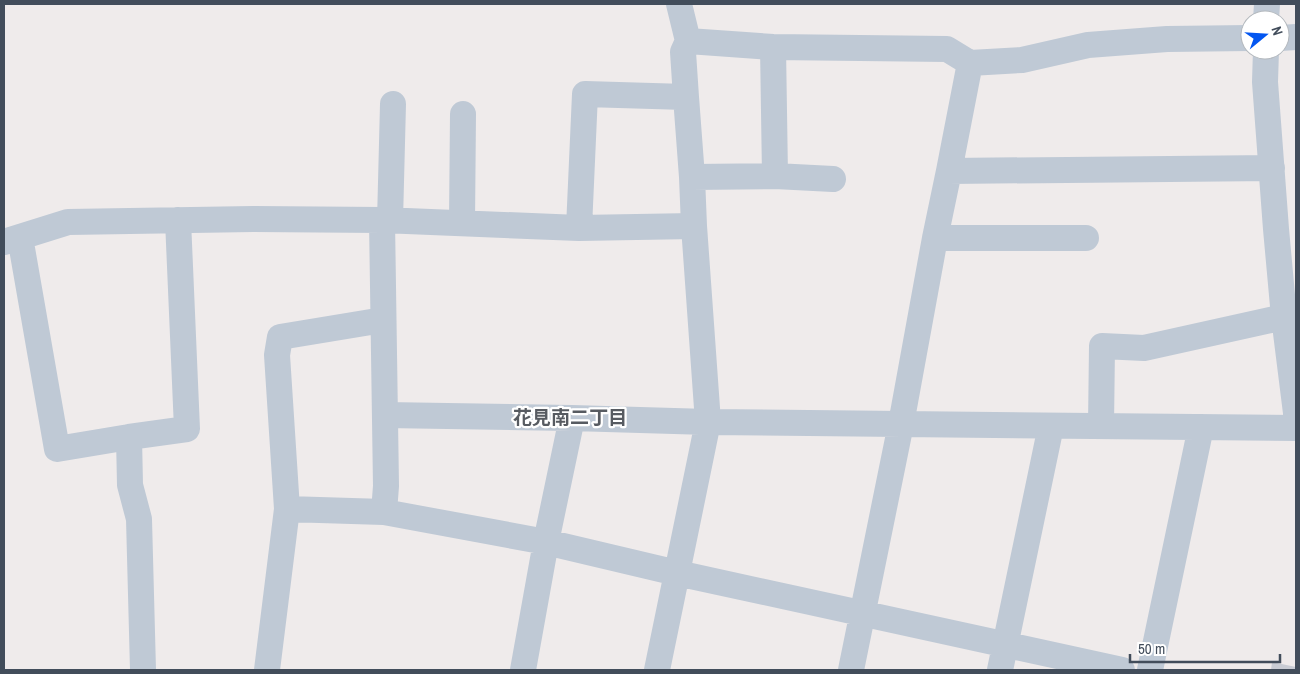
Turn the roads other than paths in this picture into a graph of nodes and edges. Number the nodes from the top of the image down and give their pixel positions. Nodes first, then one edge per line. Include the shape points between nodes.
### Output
1 (679, 4) edge
2 (1240, 38) edge
3 (688, 41) junction
4 (773, 47) junction
5 (1266, 60) edge
6 (970, 63) junction
7 (686, 97) junction
8 (393, 104) dead end
9 (464, 114) dead end
10 (1272, 168) junction
11 (949, 171) junction
12 (775, 176) junction
13 (692, 177) junction
14 (834, 179) dead end
15 (178, 220) junction
16 (386, 220) junction
17 (462, 223) junction
18 (694, 226) junction
19 (1286, 226) edge
20 (579, 228) junction
21 (935, 238) junction
22 (1086, 238) dead end
23 (12, 240) edge
24 (1284, 317) junction
25 (384, 320) junction
26 (1296, 413) edge
27 (385, 415) junction
28 (572, 418) junction
29 (708, 422) junction
30 (901, 424) junction
31 (1051, 426) junction
32 (1101, 426) junction
33 (1201, 427) junction
34 (1296, 428) edge
35 (129, 437) junction
36 (287, 509) junction
37 (384, 512) junction
38 (546, 542) junction
39 (677, 573) junction
40 (862, 614) junction
41 (1005, 645) junction
42 (143, 670) edge
43 (267, 670) edge
44 (523, 670) edge
45 (657, 670) edge
46 (850, 670) edge
47 (1000, 670) edge
48 (1122, 670) edge
49 (1150, 670) edge

1 - 3 street
2 - 6 street via 1088,44 1022,60
3 - 4 street
3 - 7 street via 683,52
4 - 6 street via 947,49
4 - 12 street
5 - 10 street
6 - 11 street
7 - 13 street
7 - 20 street via 585,94
8 - 16 street
9 - 17 street
10 - 11 street
10 - 19 street
11 - 21 street
12 - 13 street
12 - 14 street
13 - 18 street
15 - 16 street
15 - 23 street via 68,222
15 - 35 street via 187,429
16 - 17 street
16 - 25 street
17 - 20 street
18 - 20 street
18 - 29 street
19 - 24 street
21 - 22 street
21 - 30 street
23 - 35 street via 57,449
24 - 26 street
24 - 32 street via 1144,348 1102,346
25 - 27 street
25 - 36 street via 280,337 277,354
27 - 28 street
27 - 37 street
28 - 29 street
28 - 38 street
29 - 30 street
29 - 39 street
30 - 31 street
30 - 40 street
31 - 32 street
31 - 41 street
32 - 33 street
33 - 34 street
33 - 49 street
35 - 42 street via 130,484 139,519
36 - 37 street
36 - 43 street
37 - 38 street
38 - 39 street
38 - 44 street
39 - 40 street
39 - 45 street
40 - 41 street
40 - 46 street
41 - 47 street
41 - 48 street

